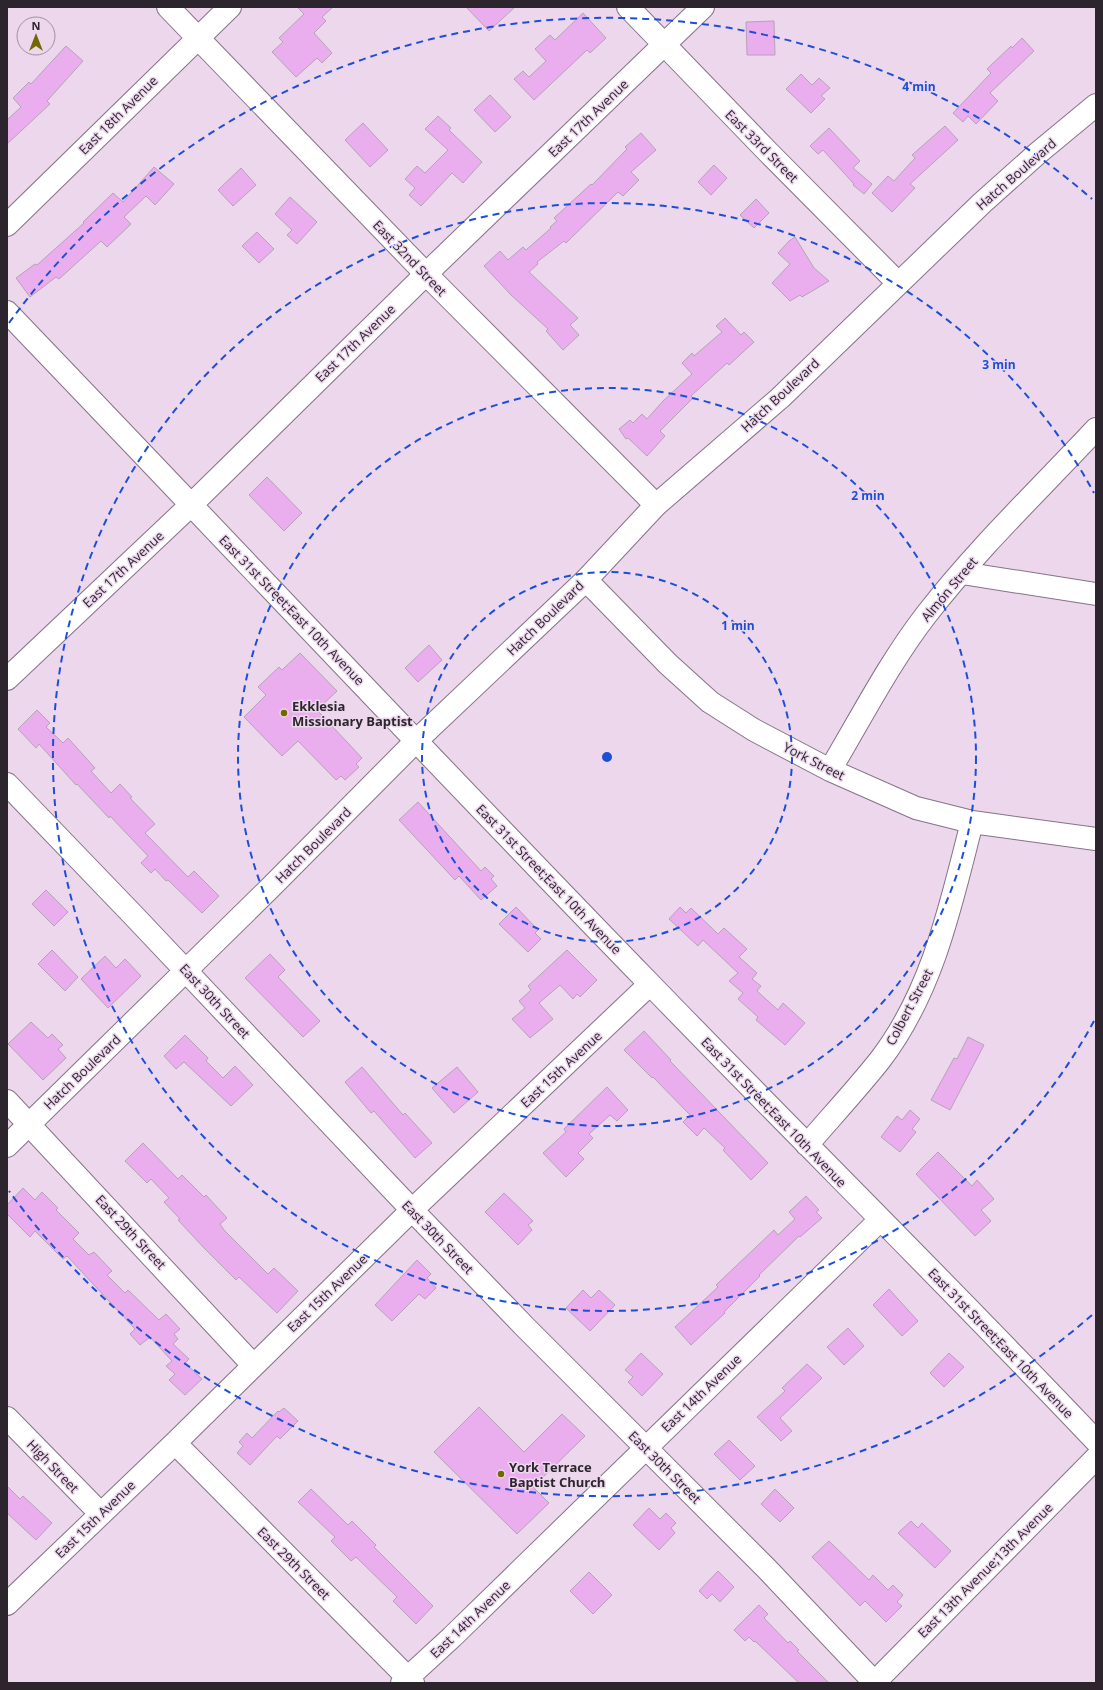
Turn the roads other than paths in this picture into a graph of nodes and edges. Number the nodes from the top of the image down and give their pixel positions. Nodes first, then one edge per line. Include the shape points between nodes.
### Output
1 (168, 7) edge
2 (230, 7) edge
3 (628, 7) edge
4 (703, 7) edge
5 (198, 37) junction
6 (663, 45) junction
7 (1096, 105) edge
8 (7, 225) edge
9 (426, 274) junction
10 (898, 283) junction
11 (7, 312) edge
12 (1096, 429) edge
13 (192, 504) junction
14 (656, 505) junction
15 (962, 572) junction
16 (586, 580) junction
17 (1096, 594) edge
18 (7, 679) edge
19 (416, 741) junction
20 (830, 770) junction
21 (7, 784) edge
22 (972, 822) junction
23 (1096, 839) edge
24 (186, 970) junction
25 (650, 984) junction
26 (7, 1101) edge
27 (29, 1124) junction
28 (807, 1145) junction
29 (7, 1146) edge
30 (412, 1210) junction
31 (880, 1220) junction
32 (254, 1365) junction
33 (7, 1418) edge
34 (1096, 1441) edge
35 (175, 1442) junction
36 (646, 1447) junction
37 (1096, 1458) edge
38 (100, 1513) junction
39 (7, 1604) edge
40 (408, 1681) edge
41 (874, 1683) edge

1 - 5 street, East 32nd Street
2 - 5 street, East 18th Avenue
3 - 6 street, East 33rd Street
4 - 6 street, East 17th Avenue
5 - 8 street, East 18th Avenue
5 - 9 street, East 32nd Street
6 - 9 street, East 17th Avenue
6 - 10 street, East 33rd Street
7 - 10 street, Hatch Boulevard via 982,203
9 - 13 street, East 17th Avenue
9 - 14 street, East 32nd Street
10 - 14 street, Hatch Boulevard via 780,398
11 - 13 street, East 31st Street;East 10th Avenue
12 - 15 street, Almon Street
13 - 18 street, East 17th Avenue
13 - 19 street, East 31st Street;East 10th Avenue
14 - 16 street, Hatch Boulevard
15 - 17 street
15 - 20 street, Almon Street via 910,638
16 - 19 street, Hatch Boulevard
16 - 20 street, York Street via 668,664 710,702 754,730
19 - 24 street, Hatch Boulevard
19 - 25 street, East 31st Street;East 10th Avenue
20 - 22 street, York Street via 916,808
21 - 24 street, East 30th Street
22 - 23 street, York Street
22 - 28 street, Colbert Street via 945,927 926,979 880,1060
24 - 27 street, Hatch Boulevard
24 - 30 street, East 30th Street
25 - 28 street, East 31st Street;East 10th Avenue
25 - 30 street, East 15th Avenue
26 - 27 street, East 29th Street
27 - 29 street, Hatch Boulevard
27 - 32 street, East 29th Street
28 - 31 street, East 31st Street;East 10th Avenue
30 - 32 street, East 15th Avenue
30 - 36 street, East 30th Street
31 - 34 street, East 31st Street;East 10th Avenue
31 - 36 street, East 14th Avenue
32 - 35 street, East 15th Avenue
33 - 38 street, High Street
35 - 38 street, East 15th Avenue
35 - 40 street, East 29th Street
36 - 40 street, East 14th Avenue
36 - 41 street, East 30th Street via 767,1569
37 - 41 street, East 13th Avenue;13th Avenue
38 - 39 street, East 15th Avenue

